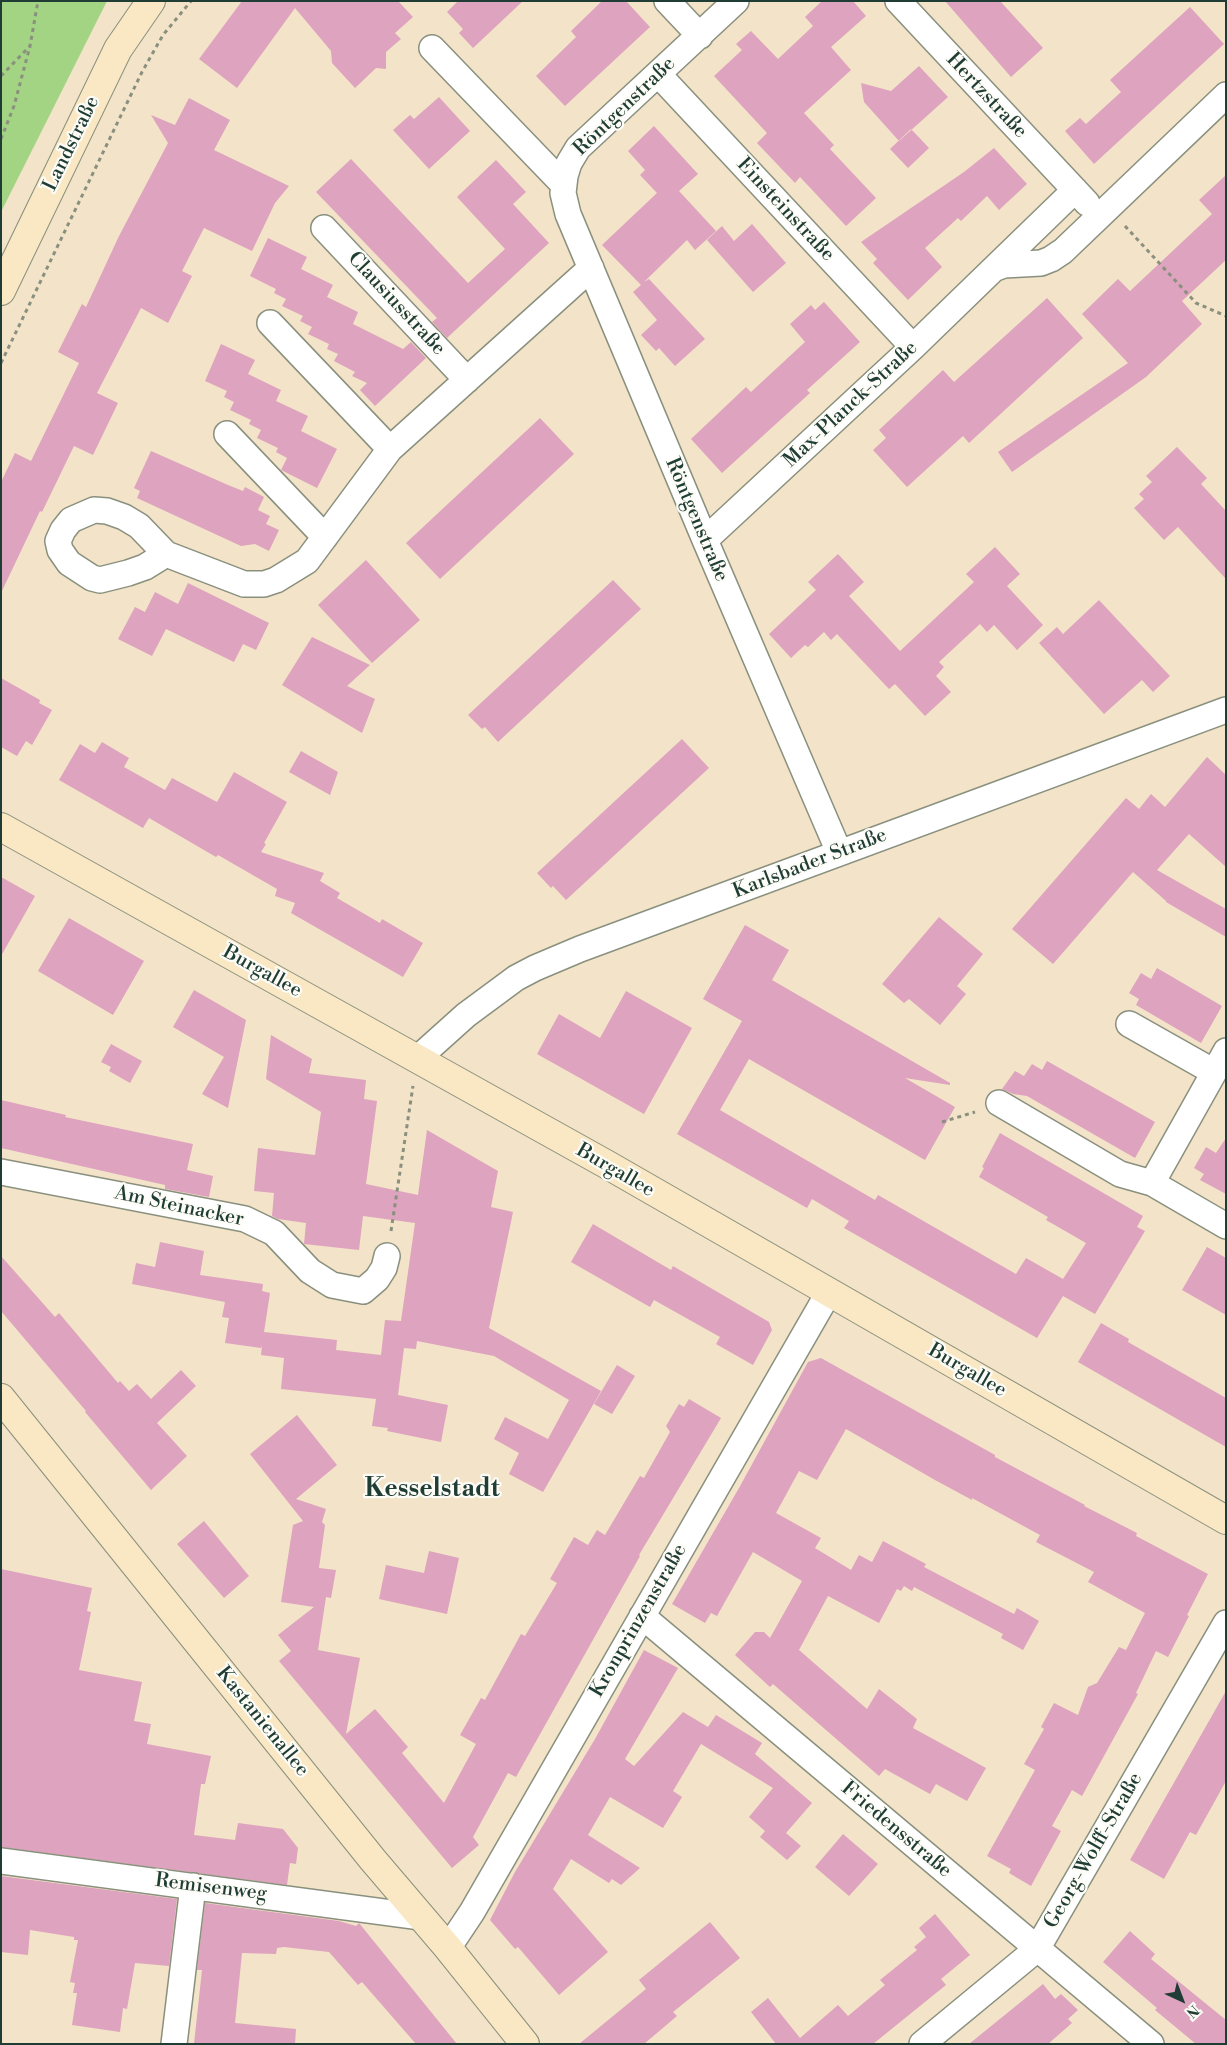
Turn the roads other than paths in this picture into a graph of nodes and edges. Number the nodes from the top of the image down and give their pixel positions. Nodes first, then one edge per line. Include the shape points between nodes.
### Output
1 (151, 1) edge
2 (667, 1) edge
3 (736, 1) edge
4 (898, 1) edge
5 (700, 36) junction
6 (432, 48) dead end
7 (658, 74) junction
8 (1226, 95) edge
9 (564, 185) junction
10 (1075, 190) junction
11 (1103, 212) junction
12 (324, 228) dead end
13 (590, 268) junction
14 (996, 268) junction
15 (1, 291) edge
16 (270, 322) dead end
17 (913, 347) junction
18 (467, 380) junction
19 (227, 434) dead end
20 (390, 449) junction
21 (325, 537) junction
22 (704, 540) junction
23 (166, 554) dead end
24 (1226, 710) edge
25 (1, 826) edge
26 (839, 852) junction
27 (1129, 1024) dead end
28 (417, 1060) junction
29 (1220, 1062) edge
30 (999, 1103) road end
31 (1, 1172) edge
32 (1152, 1183) junction
33 (1226, 1226) edge
34 (387, 1256) road end
35 (829, 1292) junction
36 (1, 1398) edge
37 (1226, 1520) edge
38 (642, 1616) junction
39 (1226, 1623) edge
40 (1, 1861) edge
41 (192, 1886) junction
42 (421, 1917) junction
43 (448, 1948) junction
44 (1037, 1949) junction
45 (174, 2044) edge
46 (525, 2044) edge
47 (922, 2044) edge
48 (1151, 2044) edge

1 - 15 street, Landstraße via 118,49
2 - 5 street
3 - 5 street, Röntgenstraße
4 - 10 street, Hertzstraße
5 - 7 street, Röntgenstraße
6 - 9 street
7 - 9 street, Röntgenstraße via 578,148 569,163
7 - 17 street, Einsteinstraße
8 - 11 street
9 - 13 street, Röntgenstraße via 568,214
10 - 11 street
10 - 14 street, Max-Planck-Straße
11 - 14 street via 1051,260 1034,265 1012,264
12 - 18 street, Clausiusstraße
13 - 18 street
13 - 22 street, Röntgenstraße
14 - 17 street, Max-Planck-Straße
16 - 20 street
17 - 22 street, Max-Planck-Straße
18 - 20 street
19 - 21 street
20 - 21 street
21 - 23 street via 307,560 264,584 244,584
22 - 26 street, Röntgenstraße
24 - 26 street, Karlsbader Straße
25 - 28 street, Burgallee
26 - 28 street, Karlsbader Straße via 534,968 466,1015
27 - 29 street
28 - 35 street, Burgallee
29 - 32 street
30 - 32 street via 1120,1174
31 - 34 street, Am Steinacker via 245,1219 274,1233 310,1271 332,1285 363,1291 384,1268
32 - 33 street
35 - 37 street, Burgallee
35 - 38 street, Kronprinzenstraße
36 - 42 street, Kastanienallee
38 - 43 street, Kronprinzenstraße via 472,1912
38 - 44 street, Friedensstraße
39 - 44 street, Georg-Wolff-Straße
40 - 41 street, Remisenweg
41 - 42 street, Remisenweg
41 - 45 street
42 - 43 street, Kastanienallee
43 - 46 street, Kastanienallee
44 - 47 street, Georg-Wolff-Straße
44 - 48 street, Friedensstraße

